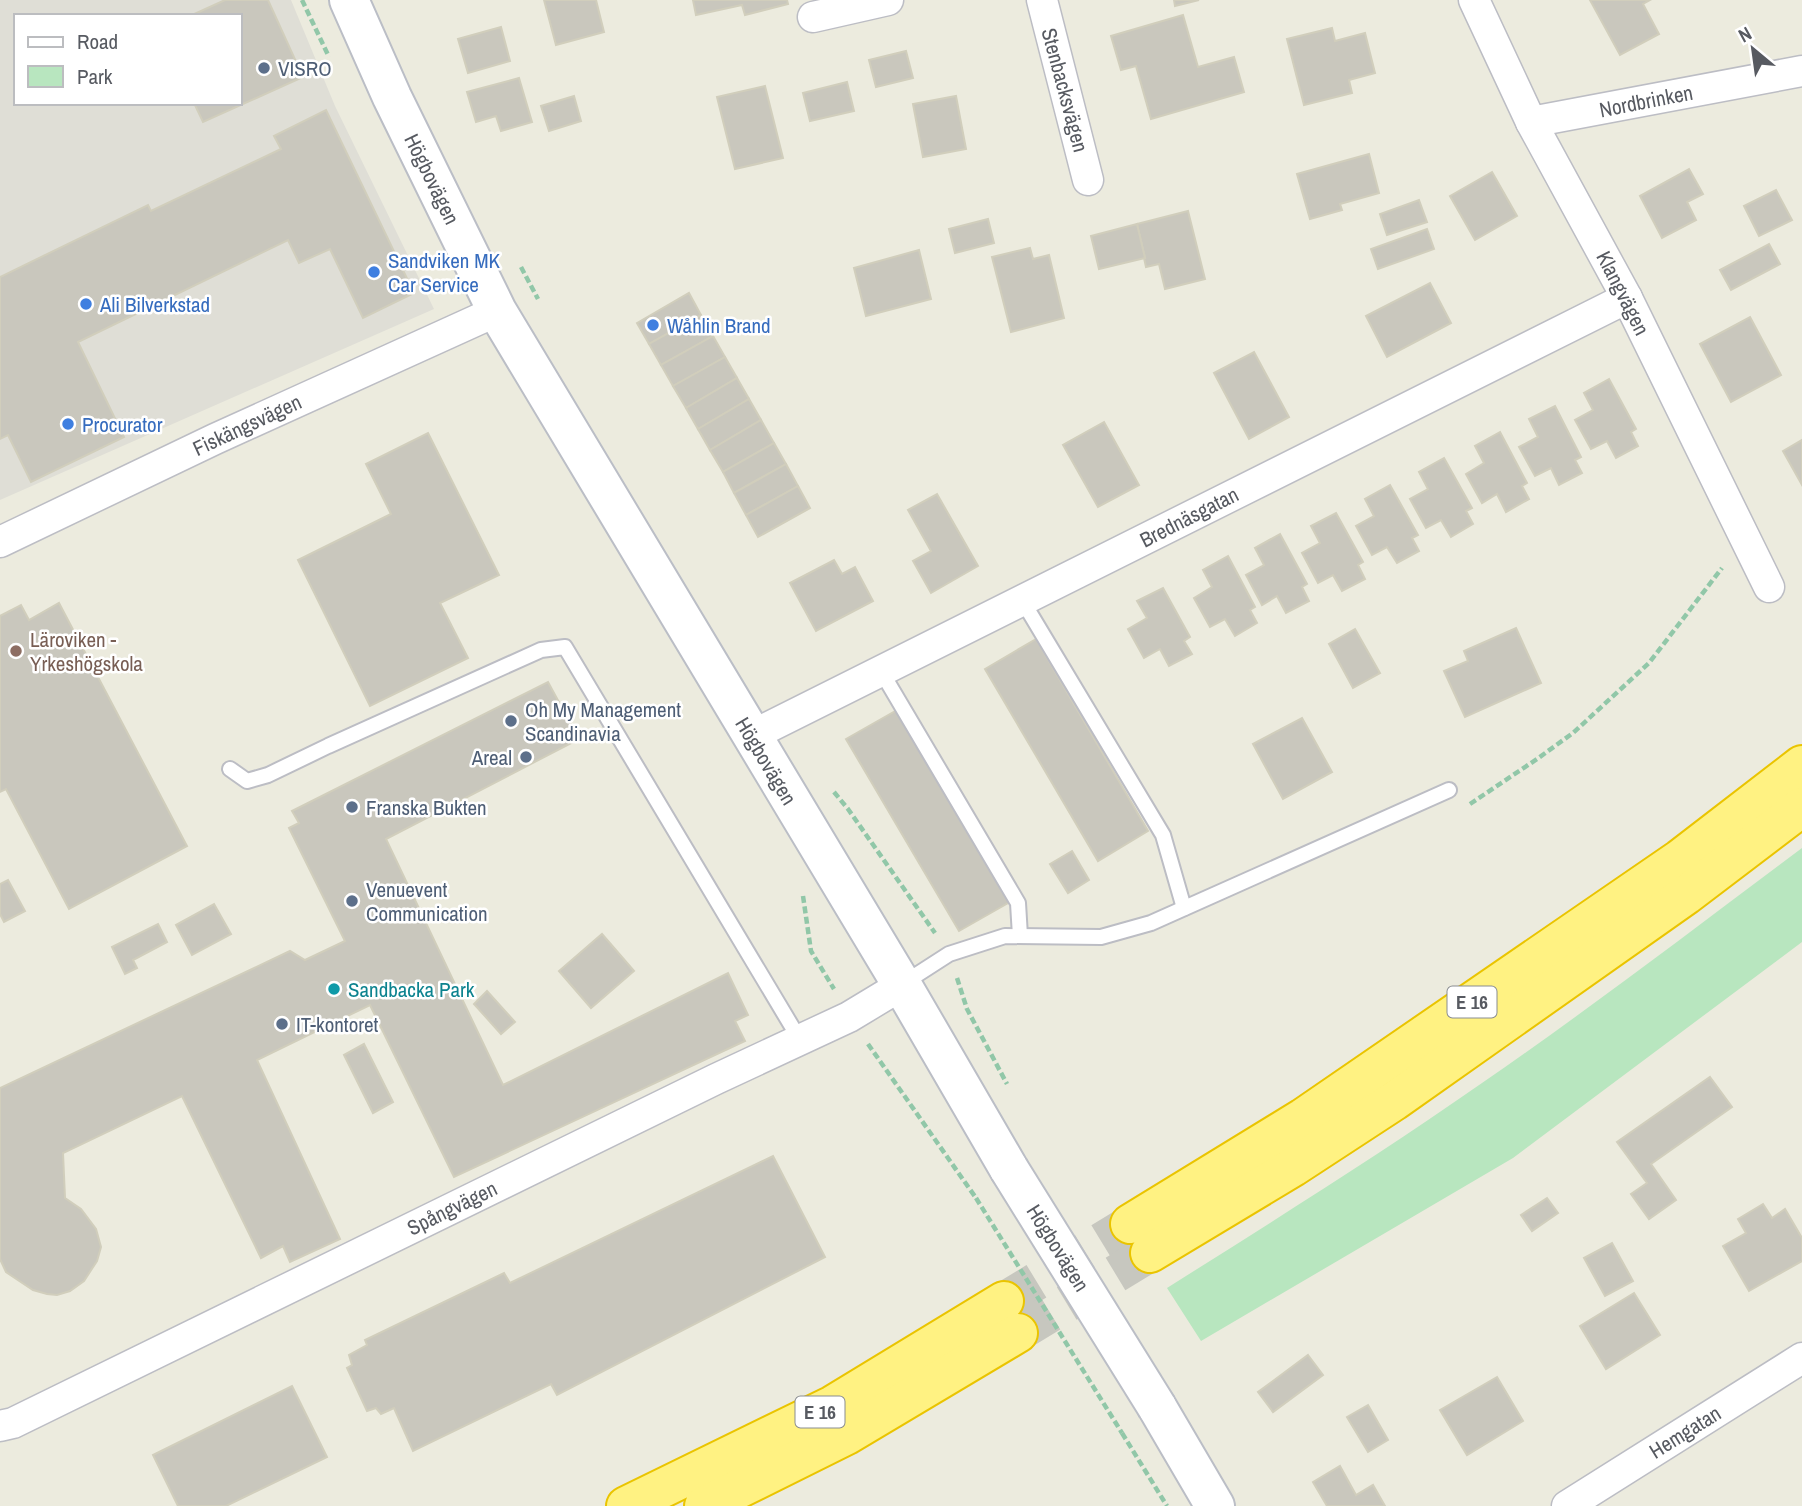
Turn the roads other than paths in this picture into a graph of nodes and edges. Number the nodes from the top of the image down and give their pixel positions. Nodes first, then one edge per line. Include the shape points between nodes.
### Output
1 (348, 0) edge
2 (888, 0) edge
3 (1042, 0) edge
4 (1474, 0) edge
5 (813, 17) dead end
6 (1802, 71) edge
7 (1531, 122) junction
8 (1088, 180) dead end
9 (1627, 298) junction
10 (497, 312) junction
11 (0, 542) edge
12 (1769, 587) dead end
13 (1022, 600) junction
14 (881, 671) junction
15 (751, 736) junction
16 (1802, 765) edge
17 (230, 769) dead end
18 (1449, 790) dead end
19 (1802, 807) edge
20 (1184, 908) junction
21 (1020, 936) junction
22 (902, 985) junction
23 (800, 1040) junction
24 (1802, 1358) edge
25 (0, 1426) edge
26 (626, 1506) edge
27 (704, 1506) edge
28 (1215, 1506) edge
29 (1567, 1506) edge

1 - 10 main road, Högbovägen
2 - 5 street
3 - 8 street, Stenbacksvägen
4 - 7 street, Klangvägen
6 - 7 street, Nordbrinken
7 - 9 street, Klangvägen
9 - 12 street, Klangvägen
9 - 13 street, Brednäsgatan
10 - 11 street, Fiskängsvägen
10 - 15 main road, Högbovägen
13 - 14 street, Brednäsgatan
13 - 20 lane via 1163,835
14 - 15 street, Brednäsgatan
14 - 21 lane via 1018,903
15 - 22 main road, Högbovägen
16 - 19 highway, E 16 via 1680,859 1303,1118 1140,1239 1293,1167 1686,895
17 - 23 lane via 247,781 268,775 541,650 565,647
18 - 20 lane
20 - 21 lane via 1101,937
21 - 22 lane via 1005,936 949,954
22 - 23 street, Spångvägen
22 - 28 main road, Högbovägen, bridge
23 - 25 street, Spångvägen
24 - 29 street, Hemgatan
26 - 27 highway, E 16 via 1011,1317 847,1435

